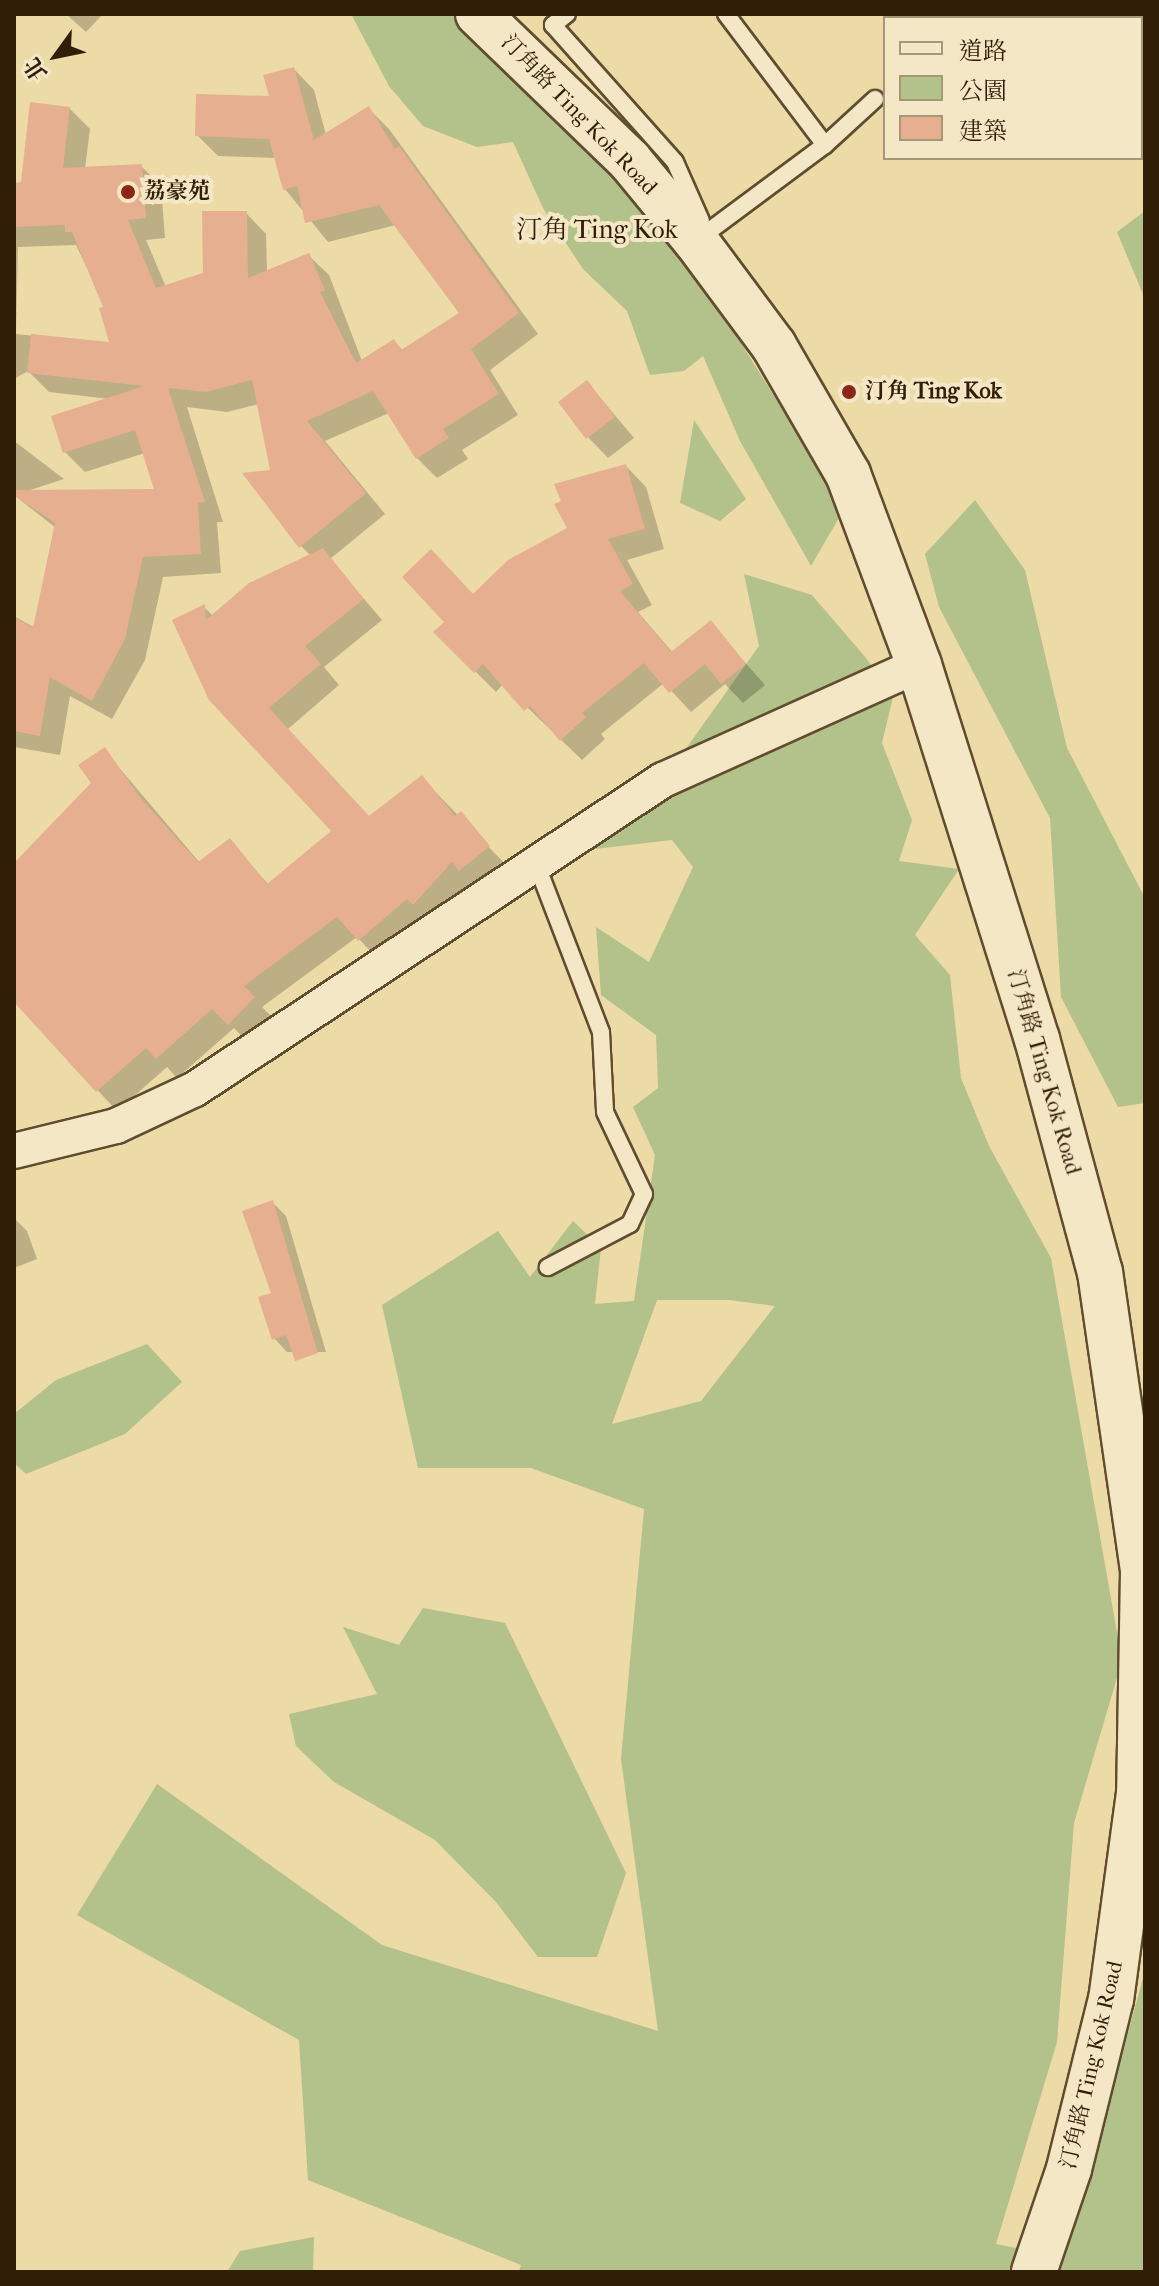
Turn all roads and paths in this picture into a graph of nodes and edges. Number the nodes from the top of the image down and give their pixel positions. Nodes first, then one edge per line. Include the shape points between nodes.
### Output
1 (478, 14) edge
2 (567, 14) edge
3 (726, 14) edge
4 (875, 99) dead end
5 (825, 145) junction
6 (701, 238) junction
7 (919, 665) junction
8 (536, 863) junction
9 (14, 1151) edge
10 (548, 1267) dead end
11 (1034, 2272) edge

1 - 6 main road, 汀角路 Ting Kok Road via 630,161
2 - 6 lane via 553,25 675,162
3 - 5 lane
4 - 5 lane
5 - 6 lane
6 - 7 main road, 汀角路 Ting Kok Road via 774,346 848,474
7 - 8 street via 663,780
7 - 11 main road, 汀角路 Ting Kok Road via 1037,1039 1100,1272 1143,1571 1139,1793 1111,1999 1069,2169
8 - 9 street via 195,1089 91,1135
8 - 10 lane via 601,1032 605,1112 644,1194 630,1224

